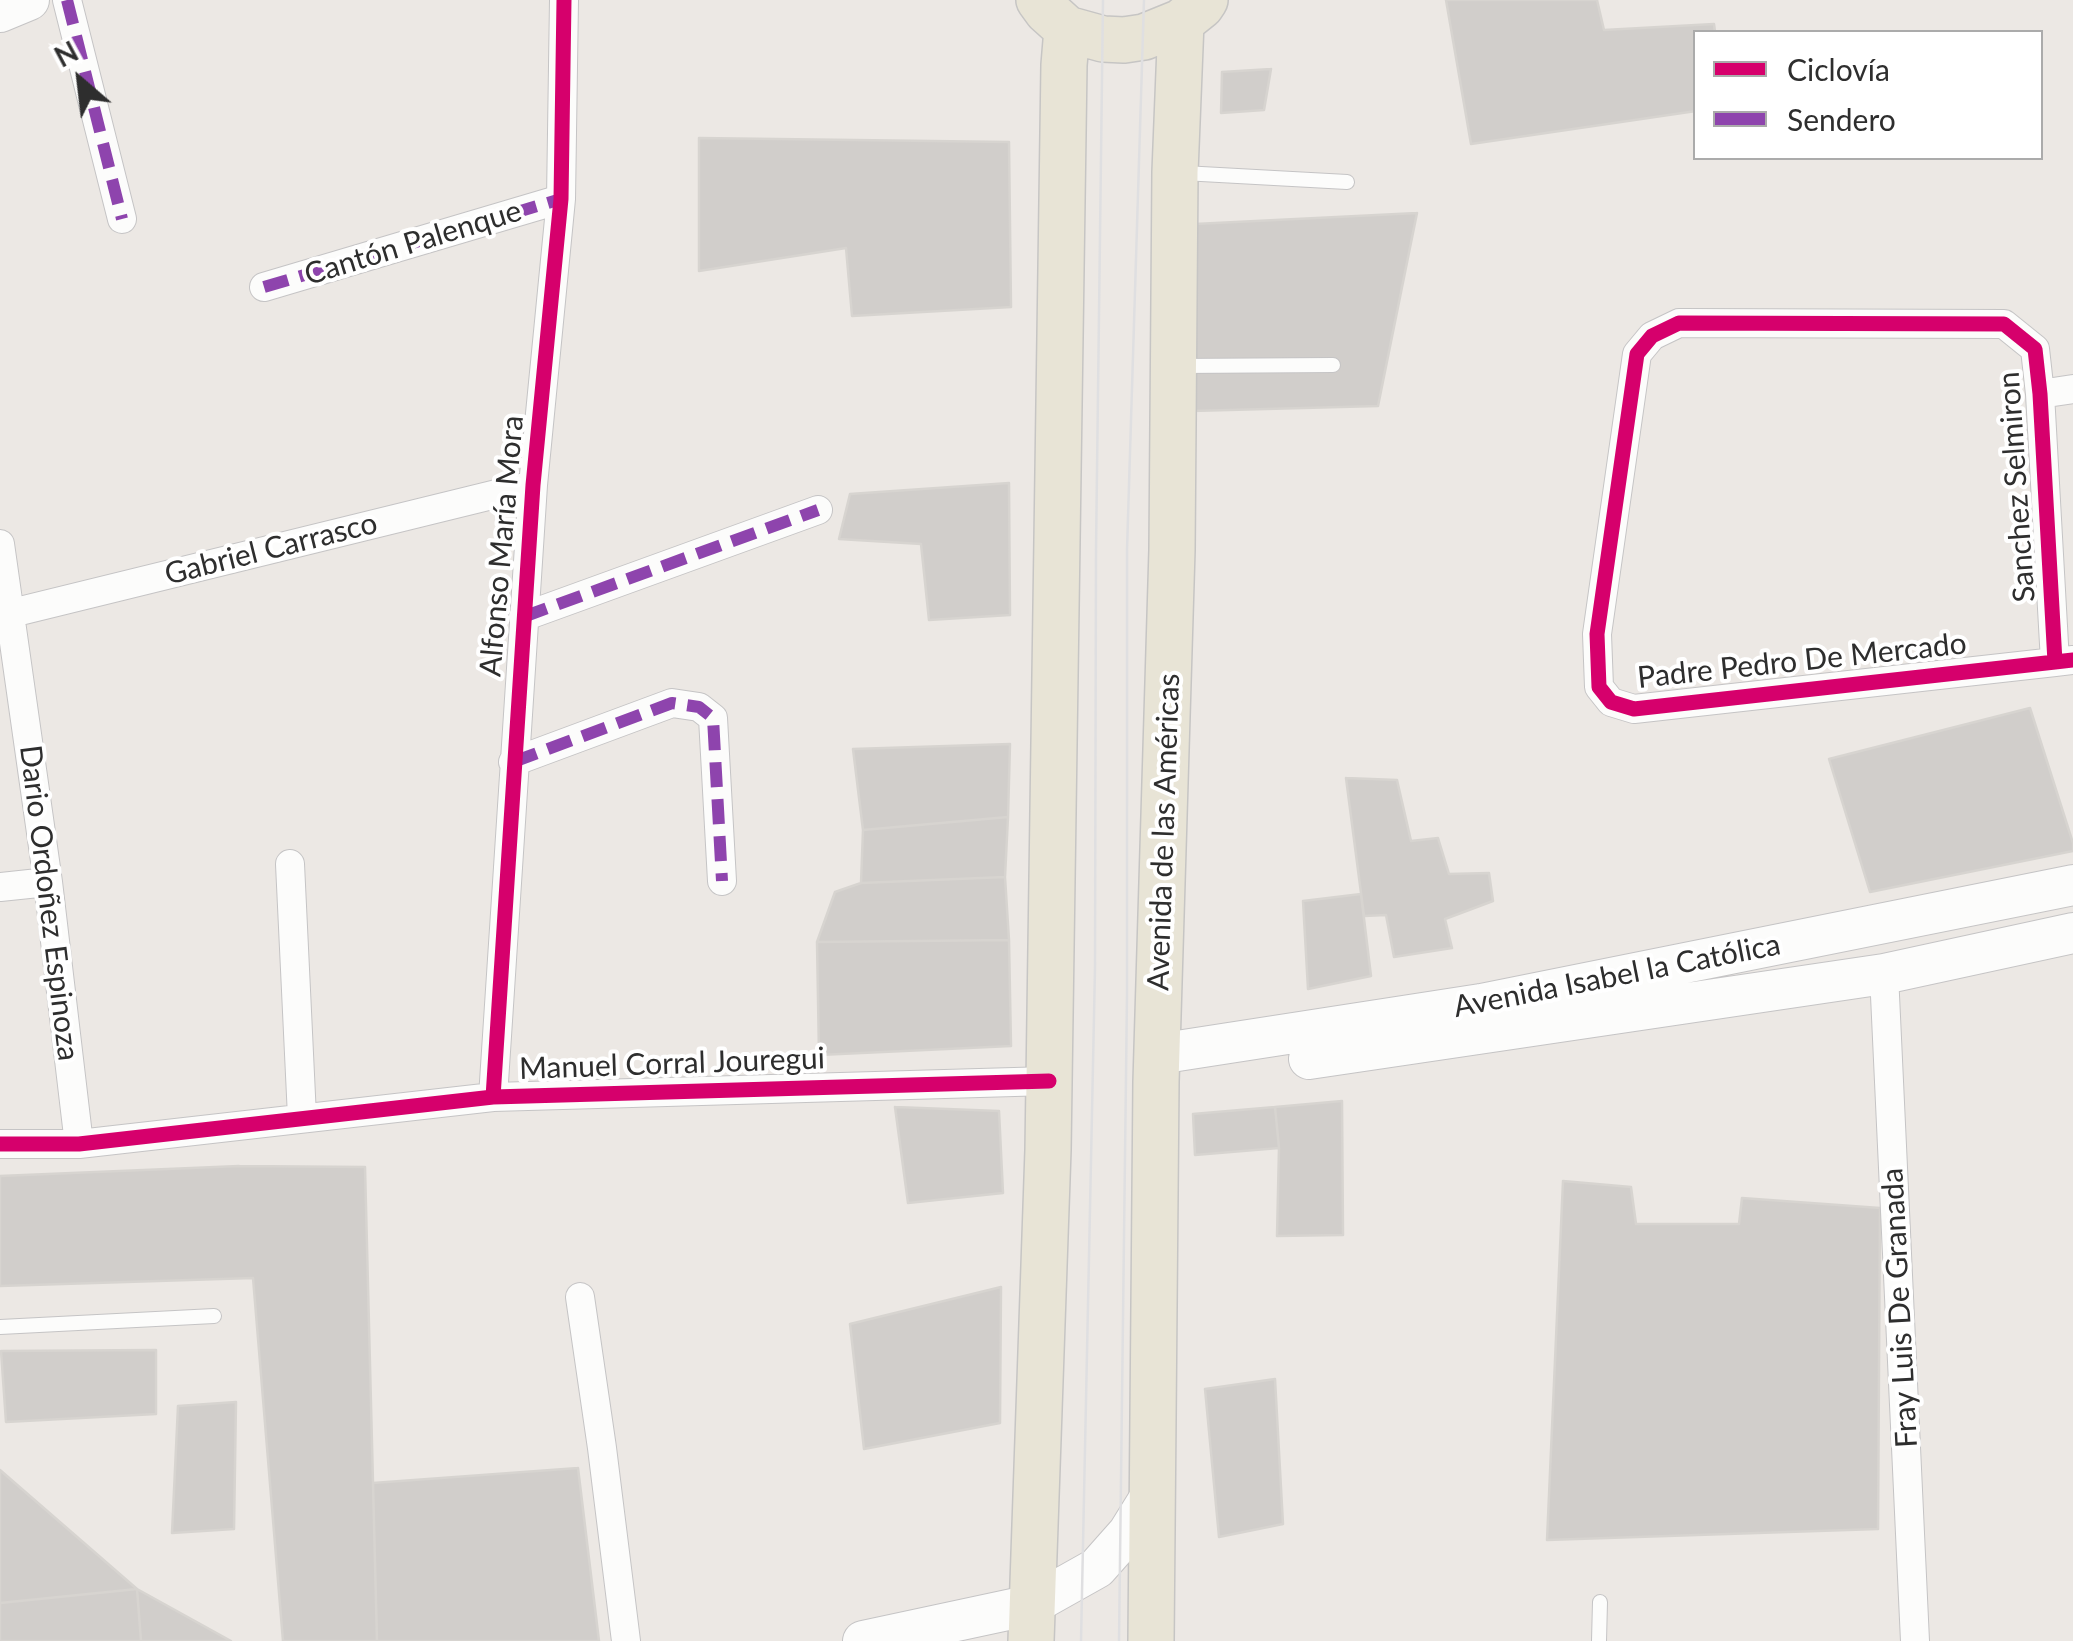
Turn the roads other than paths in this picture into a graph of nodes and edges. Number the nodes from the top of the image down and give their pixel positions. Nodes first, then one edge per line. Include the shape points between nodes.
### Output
1 (29, 0) edge
2 (66, 0) edge
3 (564, 0) edge
4 (1193, 11) edge
5 (0, 12) edge
6 (1053, 14) edge
7 (1174, 172) junction
8 (1347, 182) dead end
9 (561, 199) junction
10 (122, 219) dead end
11 (264, 287) dead end
12 (2004, 324) joint
13 (1334, 365) dead end
14 (1173, 366) junction
15 (2073, 389) edge
16 (2040, 394) junction
17 (533, 486) junction
18 (818, 510) dead end
19 (0, 544) edge
20 (5, 615) edge
21 (523, 617) junction
22 (2064, 661) edge
23 (513, 762) junction
24 (290, 864) dead end
25 (722, 881) dead end
26 (48, 882) junction
27 (2073, 885) edge
28 (0, 887) edge
29 (2073, 933) edge
30 (1884, 974) junction
31 (1157, 1068) junction
32 (1049, 1081) junction
33 (493, 1097) junction
34 (302, 1117) junction
35 (0, 1144) edge
36 (80, 1144) junction
37 (580, 1297) dead end
38 (214, 1316) dead end
39 (0, 1327) edge
40 (1154, 1492) junction
41 (1600, 1602) dead end
42 (1031, 1623) edge
43 (626, 1641) edge
44 (863, 1641) edge
45 (1151, 1641) edge
46 (1600, 1641) edge
47 (1915, 1641) edge

1 - 5 main road
2 - 10 street
3 - 9 street, Alfonso María Mora
4 - 6 main road, Avenida de las Américas via 1124,40 1102,40
4 - 7 main road, Avenida de las Américas
6 - 32 main road, Avenida de las Américas via 1064,64
7 - 8 lane
7 - 14 main road, Avenida de las Américas
9 - 11 street, Cantón Palenque
9 - 17 street, Alfonso María Mora
12 - 16 street, Sanchez Selmiron via 2034,348
12 - 22 street, Padre Pedro De Mercado via 1679,323 1652,336 1638,354 1598,634 1599,688 1611,702 1634,709
13 - 14 lane
14 - 31 main road, Avenida de las Américas
15 - 16 street, Sanchez Selmiron
16 - 22 street, Sanchez Selmiron
17 - 20 street, Gabriel Carrasco
17 - 21 street, Alfonso María Mora
18 - 21 street
19 - 20 street, Dario Ordoñez Espinoza
20 - 26 street, Dario Ordoñez Espinoza
21 - 23 street, Alfonso María Mora
23 - 25 street via 672,704 698,706 714,718
23 - 33 street, Alfonso María Mora
24 - 34 street
26 - 28 street
26 - 36 street, Dario Ordoñez Espinoza
27 - 31 main road, Avenida Isabel la Católica
29 - 30 main road, Avenida Isabel la Católica
30 - 31 main road, Avenida Isabel la Católica
30 - 47 street, Fray Luis De Granada
31 - 40 main road, Avenida de las Américas
32 - 33 street, Manuel Corral Jouregui
32 - 42 main road, Avenida de las Américas
33 - 34 street, Manuel Corral Jouregui
34 - 36 street, Manuel Corral Jouregui
35 - 36 street, Manuel Corral Jouregui
37 - 43 street
38 - 39 lane
40 - 42 main road via 1097,1568
40 - 45 main road, Avenida de las Américas
41 - 46 lane
42 - 44 main road

